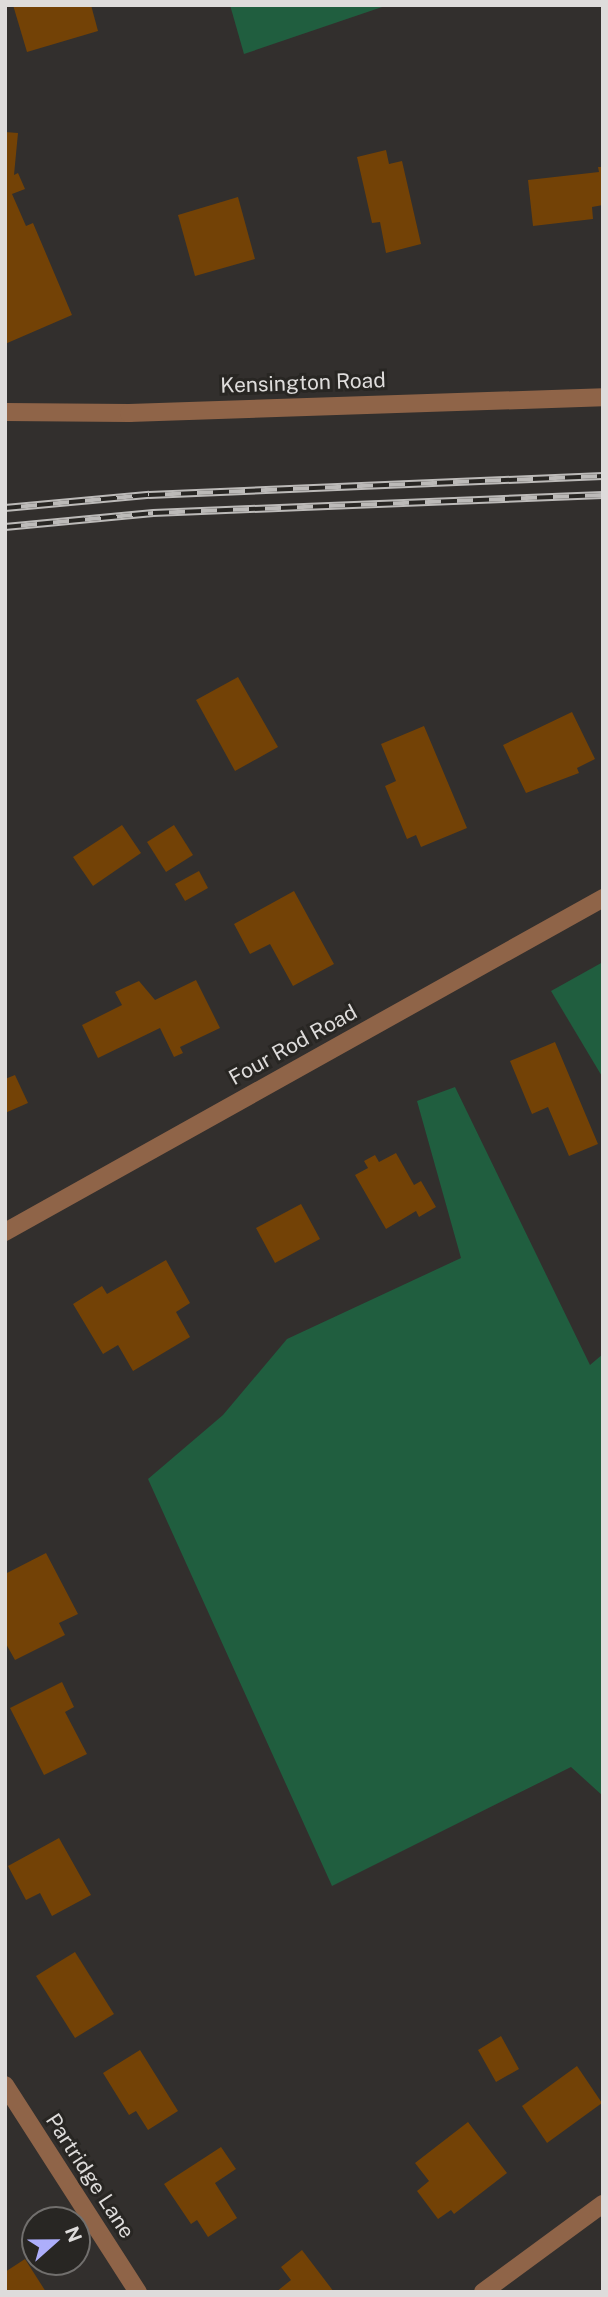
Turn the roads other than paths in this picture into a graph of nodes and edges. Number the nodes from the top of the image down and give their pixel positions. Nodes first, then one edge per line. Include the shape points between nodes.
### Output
1 (603, 397) edge
2 (5, 412) edge
3 (603, 898) edge
4 (5, 1232) edge
5 (5, 2085) edge
6 (603, 2204) edge
7 (138, 2292) edge
8 (483, 2292) edge

1 - 2 street, Kensington Road via 129,413
3 - 4 street, Four Rod Road
5 - 7 street, Partridge Lane
6 - 8 street

